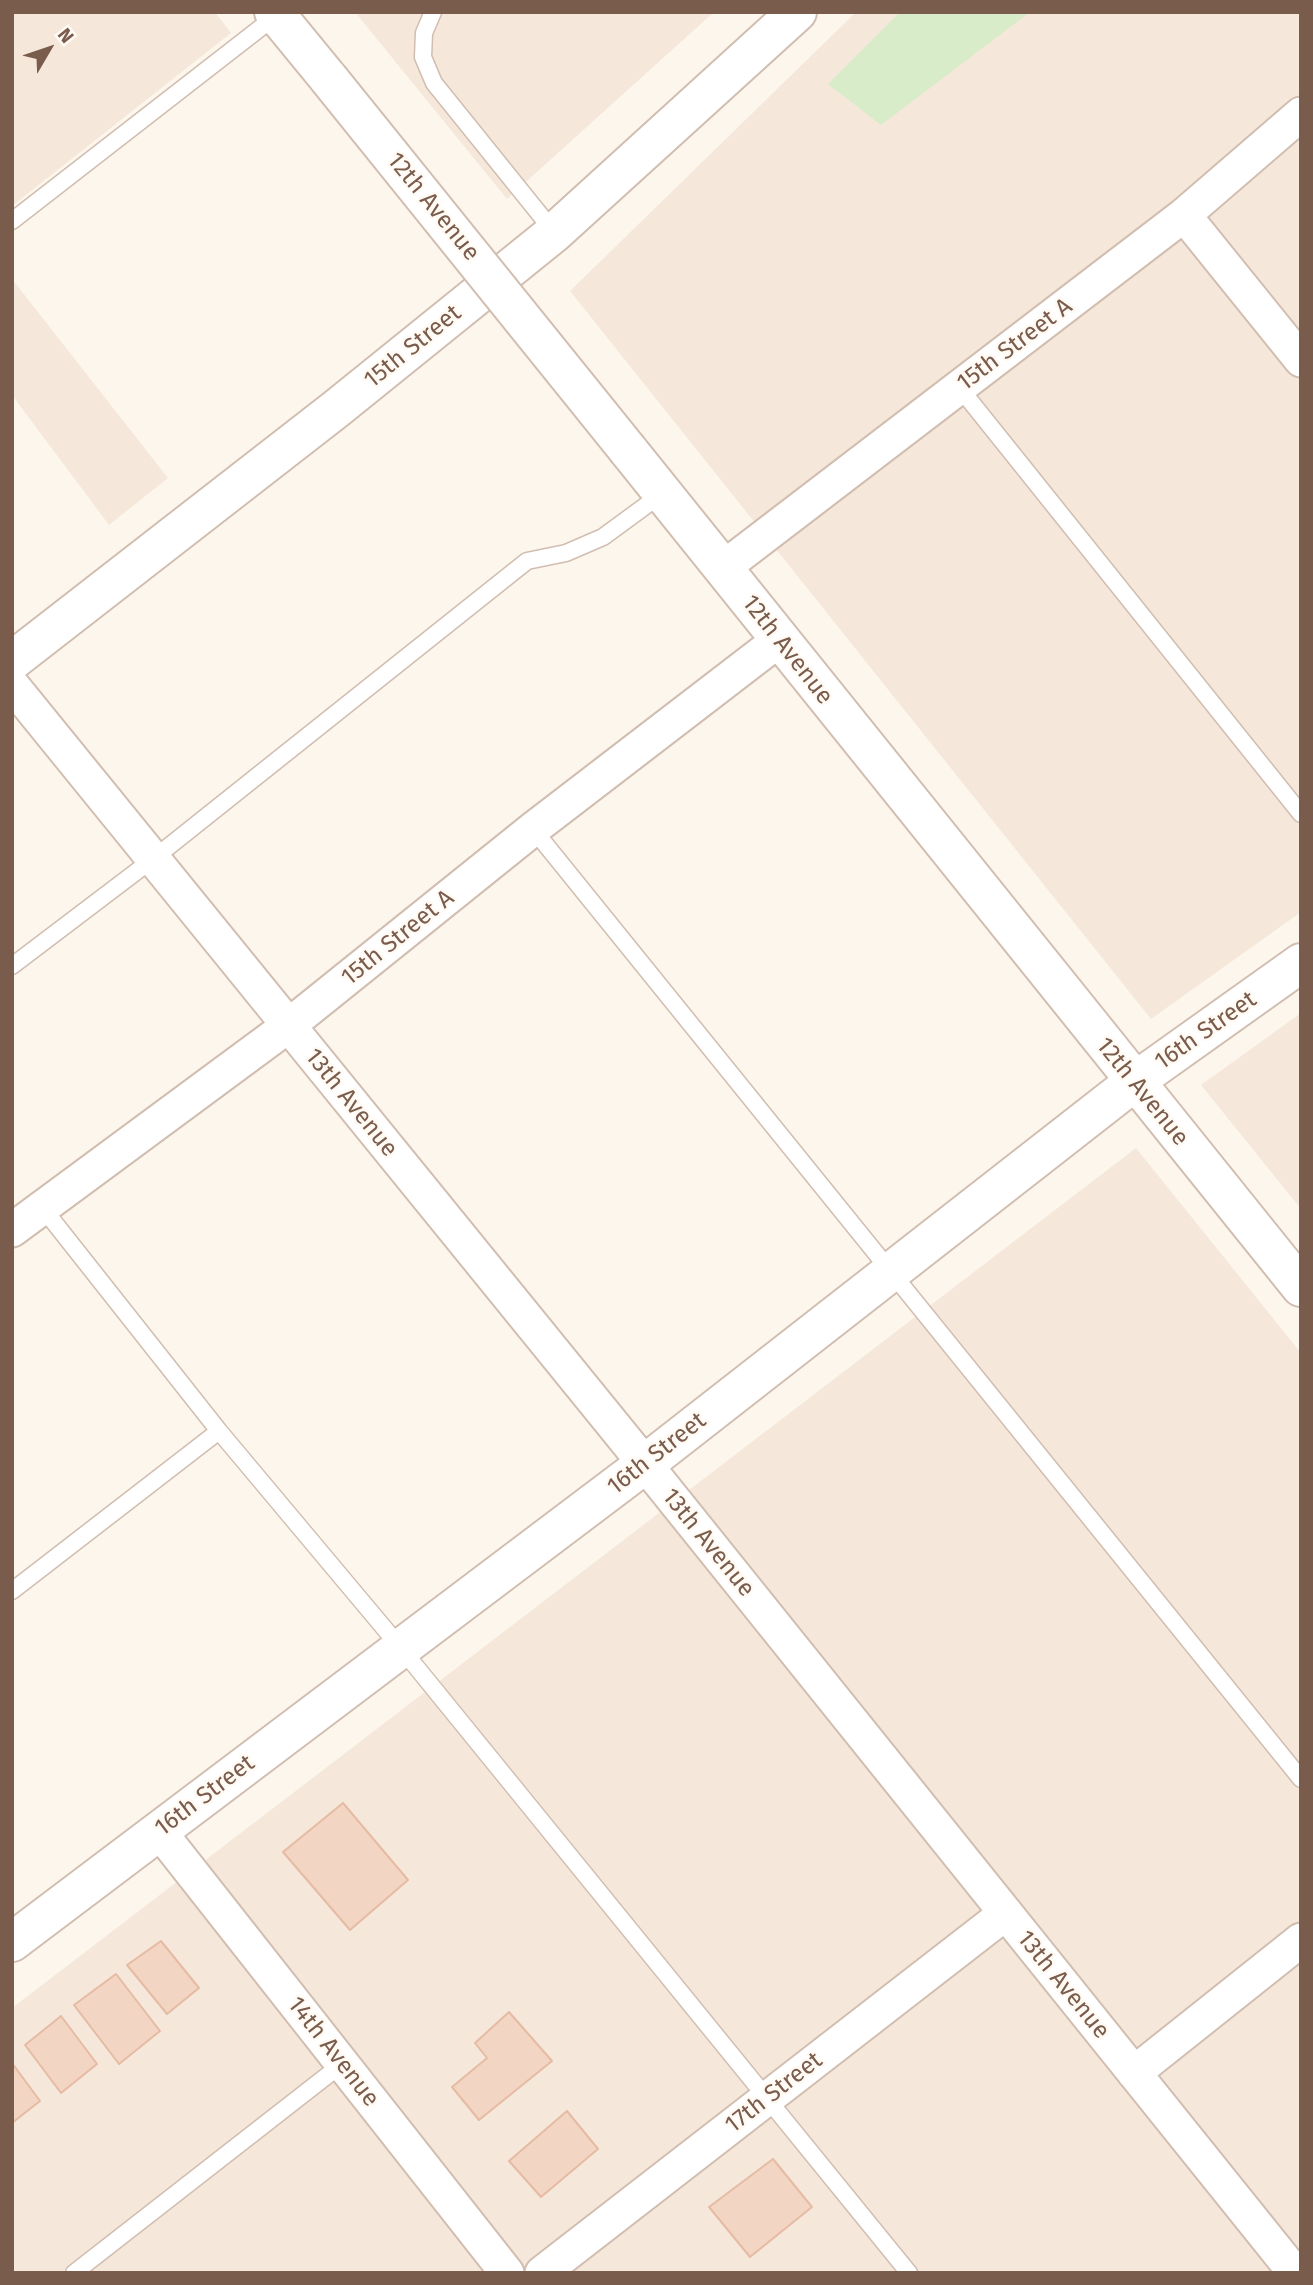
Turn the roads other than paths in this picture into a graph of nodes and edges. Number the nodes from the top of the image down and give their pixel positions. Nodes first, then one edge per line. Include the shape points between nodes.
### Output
1 (433, 12) edge
2 (797, 12) edge
3 (276, 14) edge
4 (1301, 114) edge
5 (1184, 215) junction
6 (12, 221) edge
7 (554, 233) junction
8 (1301, 360) edge
9 (959, 387) junction
10 (663, 493) junction
11 (723, 568) junction
12 (779, 640) junction
13 (12, 661) edge
14 (12, 685) edge
15 (1301, 814) edge
16 (533, 829) junction
17 (153, 859) junction
18 (1301, 963) edge
19 (12, 965) edge
20 (288, 1026) junction
21 (1134, 1082) junction
22 (42, 1207) junction
23 (12, 1230) edge
24 (889, 1272) junction
25 (1301, 1287) edge
26 (219, 1431) junction
27 (645, 1464) junction
28 (12, 1591) edge
29 (400, 1647) junction
30 (1301, 1779) edge
31 (159, 1831) junction
32 (1006, 1913) junction
33 (1301, 1940) edge
34 (12, 1942) edge
35 (342, 2064) junction
36 (1134, 2073) junction
37 (768, 2098) junction
38 (1296, 2266) edge
39 (74, 2273) edge
40 (507, 2273) edge
41 (542, 2273) edge
42 (909, 2273) edge

1 - 7 lane via 424,33 423,57 434,83
2 - 7 street, 15th Street
3 - 6 lane
3 - 10 street, 12th Avenue, bridge
4 - 5 street, 15th Street A
5 - 8 street
5 - 9 street, 15th Street A
7 - 13 street, 15th Street via 336,410
9 - 11 street, 15th Street A
9 - 15 lane
10 - 11 street, 12th Avenue
10 - 17 lane via 603,537 566,554 527,561
11 - 12 street, 12th Avenue
12 - 16 street, 15th Street A
12 - 21 street, 12th Avenue
14 - 17 street, 13th Avenue
16 - 20 street, 15th Street A
16 - 24 lane
17 - 19 lane
17 - 20 street, 13th Avenue
18 - 21 street, 16th Street
20 - 22 street, 15th Street A
20 - 27 street, 13th Avenue
21 - 24 street, 16th Street
21 - 25 street, 12th Avenue
22 - 23 street, 15th Street A
22 - 26 lane
24 - 27 street, 16th Street
24 - 30 lane
26 - 28 lane
26 - 29 lane
27 - 29 street, 16th Street
27 - 32 street, 13th Avenue
29 - 31 street, 16th Street
29 - 37 lane
31 - 34 street, 16th Street
31 - 35 street, 14th Avenue
32 - 36 street, 13th Avenue
32 - 37 street, 17th Street
33 - 36 street
35 - 39 lane
35 - 40 street, 14th Avenue
36 - 38 street, 13th Avenue
37 - 41 street, 17th Street
37 - 42 lane

